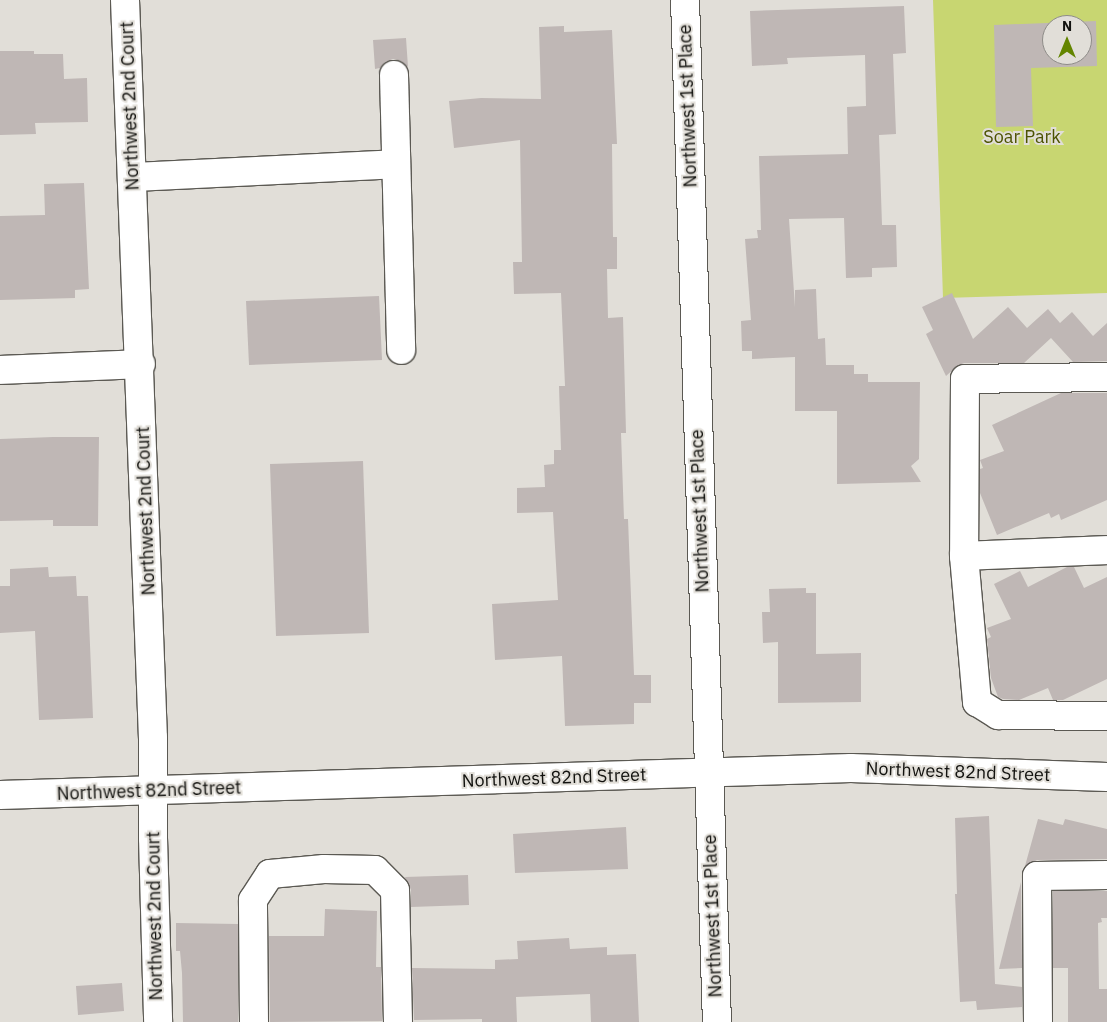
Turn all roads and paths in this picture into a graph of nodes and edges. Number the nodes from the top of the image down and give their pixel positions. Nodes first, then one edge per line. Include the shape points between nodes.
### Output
1 (125, 0) edge
2 (685, 0) edge
3 (394, 76) dead end
4 (396, 164) junction
5 (133, 177) junction
6 (401, 350) dead end
7 (141, 364) junction
8 (0, 370) edge
9 (1107, 377) edge
10 (1107, 550) edge
11 (964, 556) junction
12 (1107, 716) edge
13 (708, 772) junction
14 (1107, 777) edge
15 (153, 791) junction
16 (0, 795) edge
17 (1107, 875) edge
18 (158, 1022) edge
19 (254, 1022) edge
20 (398, 1022) edge
21 (717, 1022) edge
22 (1038, 1022) edge

1 - 5 street, Northwest 2nd Court
2 - 13 street, Northwest 1st Place
3 - 4 street
4 - 5 street
4 - 6 street
5 - 7 street, Northwest 2nd Court
7 - 8 street
7 - 15 street, Northwest 2nd Court
9 - 11 street via 965,379
10 - 11 street
11 - 12 street via 977,702 998,715
13 - 14 street, Northwest 82nd Street via 851,768
13 - 15 street, Northwest 82nd Street
13 - 21 street, Northwest 1st Place
15 - 16 street, Northwest 82nd Street
15 - 18 street, Northwest 2nd Court
17 - 22 street via 1037,876
19 - 20 street via 253,900 270,874 375,870 395,890

